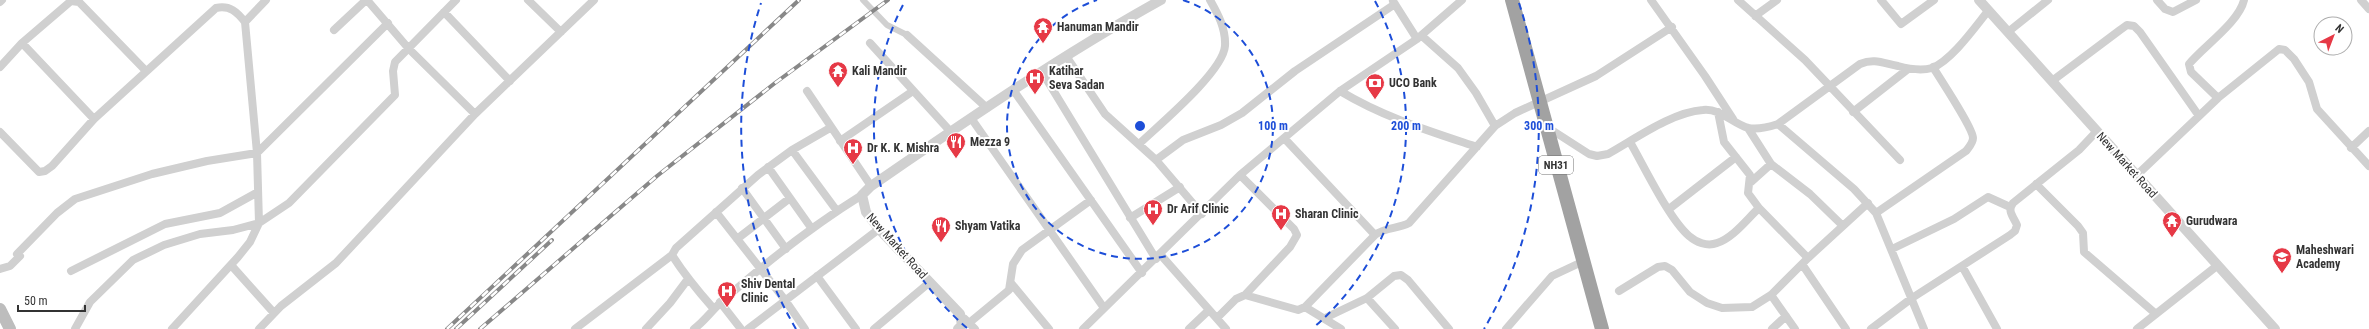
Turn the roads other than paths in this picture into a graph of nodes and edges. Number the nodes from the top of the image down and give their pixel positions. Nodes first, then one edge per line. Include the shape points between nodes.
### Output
1 (2, 0) edge
2 (266, 0) edge
3 (367, 0) edge
4 (528, 0) edge
5 (594, 0) edge
6 (863, 0) edge
7 (1160, 0) edge
8 (1210, 0) edge
9 (1462, 0) edge
10 (1512, 0) edge
11 (1651, 0) edge
12 (1738, 0) edge
13 (1777, 0) edge
14 (1882, 0) edge
15 (1934, 0) edge
16 (1979, 0) edge
17 (2048, 0) edge
18 (2157, 0) edge
19 (2196, 0) edge
20 (2244, 0) edge
21 (2361, 0) edge
22 (452, 1) edge
23 (0, 2) edge
24 (1394, 2) edge
25 (222, 3) edge
26 (2369, 9) edge
27 (1988, 11) junction
28 (444, 12) junction
29 (1755, 16) junction
30 (245, 22) junction
31 (388, 23) junction
32 (1672, 27) junction
33 (334, 30) dead end
34 (561, 32) junction
35 (2008, 32) junction
36 (907, 35) joint
37 (1419, 38) junction
38 (22, 43) junction
39 (870, 43) dead end
40 (409, 49) junction
41 (1066, 56) junction
42 (0, 67) edge
43 (1933, 67) junction
44 (1908, 69) junction
45 (146, 71) junction
46 (1042, 72) junction
47 (510, 81) junction
48 (2052, 81) junction
49 (1830, 86) junction
50 (913, 90) junction
51 (807, 91) dead end
52 (1014, 91) junction
53 (1340, 91) junction
54 (2218, 98) junction
55 (1538, 103) junction
56 (987, 108) junction
57 (1718, 112) junction
58 (1853, 112) junction
59 (475, 114) junction
60 (2199, 116) junction
61 (971, 118) junction
62 (94, 119) junction
63 (1734, 120) junction
64 (1778, 124) junction
65 (1495, 126) junction
66 (1545, 126) junction
67 (830, 128) junction
68 (1748, 128) junction
69 (2097, 131) junction
70 (2369, 131) edge
71 (0, 132) edge
72 (950, 132) junction
73 (1284, 138) junction
74 (840, 141) junction
75 (1630, 142) junction
76 (1139, 144) junction
77 (1477, 147) junction
78 (2351, 148) junction
79 (792, 150) junction
80 (256, 153) junction
81 (1736, 157) junction
82 (1156, 160) junction
83 (1900, 160) dead end
84 (1770, 164) junction
85 (2369, 166) edge
86 (768, 167) junction
87 (1240, 175) junction
88 (2137, 175) junction
89 (1751, 182) junction
90 (2036, 184) junction
91 (871, 186) junction
92 (1180, 187) junction
93 (742, 188) junction
94 (258, 192) junction
95 (862, 195) junction
96 (790, 198) junction
97 (1091, 200) junction
98 (1868, 203) junction
99 (2010, 207) junction
100 (1759, 208) junction
101 (1669, 209) junction
102 (837, 211) junction
103 (716, 212) junction
104 (1876, 213) junction
105 (1202, 214) junction
106 (763, 217) junction
107 (1130, 218) junction
108 (259, 223) junction
109 (1844, 226) junction
110 (812, 229) junction
111 (879, 229) junction
112 (1049, 230) junction
113 (1375, 235) junction
114 (737, 239) junction
115 (786, 249) junction
116 (1892, 249) junction
117 (672, 255) junction
118 (1158, 257) junction
119 (1584, 261) junction
120 (1805, 261) junction
121 (231, 265) junction
122 (2218, 265) junction
123 (1962, 266) junction
124 (760, 268) junction
125 (0, 269) edge
126 (72, 271) dead end
127 (1142, 273) junction
128 (817, 276) junction
129 (688, 279) junction
130 (930, 282) junction
131 (1011, 283) junction
132 (1619, 291) dead end
133 (1245, 295) junction
134 (1771, 295) junction
135 (1366, 298) junction
136 (1912, 298) junction
137 (785, 300) junction
138 (720, 302) junction
139 (1305, 307) junction
140 (713, 308) junction
141 (1104, 308) junction
142 (0, 309) edge
143 (1209, 310) junction
144 (274, 313) junction
145 (960, 314) junction
146 (2156, 314) junction
147 (1786, 316) junction
148 (1217, 318) junction
149 (1325, 318) junction
150 (969, 323) junction
151 (10, 329) edge
152 (75, 329) edge
153 (172, 329) edge
154 (259, 329) edge
155 (575, 329) edge
156 (646, 329) edge
157 (694, 329) edge
158 (742, 329) edge
159 (748, 329) edge
160 (805, 329) edge
161 (856, 329) edge
162 (874, 329) edge
163 (958, 329) edge
164 (974, 329) edge
165 (1049, 329) edge
166 (1083, 329) edge
167 (1189, 329) edge
168 (1226, 329) edge
169 (1341, 329) edge
170 (1395, 329) edge
171 (1449, 329) edge
172 (1506, 329) edge
173 (1602, 329) edge
174 (1772, 329) edge
175 (1795, 329) edge
176 (1846, 329) edge
177 (1871, 329) edge
178 (1924, 329) edge
179 (1997, 329) edge
180 (2137, 329) edge
181 (2276, 329) edge

1 - 23 street
2 - 30 street
3 - 31 street
3 - 33 street
4 - 34 street
5 - 34 street
6 - 36 street via 887,25
7 - 41 street
8 - 76 street via 1224,31 1225,46 1222,57 1201,84
9 - 37 street
10 - 55 highway, NH31
11 - 32 street
12 - 29 street
13 - 29 street
14 - 15 street via 1901,24
16 - 27 street, New Market Road
17 - 35 street
18 - 19 street via 2165,9 2173,12
20 - 54 street via 2242,8 2233,19 2189,64 2191,72
21 - 26 street
22 - 28 street
24 - 37 street
24 - 82 street via 1295,71 1242,113 1221,125 1183,140
25 - 30 street via 233,9
25 - 45 street
27 - 35 street, New Market Road
27 - 43 street via 1953,51
28 - 40 street
28 - 47 street
29 - 49 street
30 - 80 street
31 - 40 street
31 - 80 street
32 - 55 street via 1596,76
32 - 63 street
34 - 47 street
35 - 48 street, New Market Road
36 - 56 street
37 - 53 street
37 - 65 street via 1458,68
38 - 42 street
38 - 45 street via 64,6 71,1 79,2
38 - 62 street
39 - 50 street
40 - 59 street
40 - 108 street via 395,62 395,95 388,104 289,203
41 - 46 street
41 - 76 street via 1105,114
43 - 44 street via 1921,70
43 - 104 street via 1969,126 1973,137 1971,145
44 - 49 street via 1879,60 1870,60 1860,64
44 - 58 street
45 - 62 street
46 - 52 street
46 - 107 street
47 - 59 street
48 - 60 street via 2127,25 2134,26
48 - 69 street, New Market Road
49 - 58 street
49 - 64 street
50 - 72 street
50 - 74 street
51 - 67 street
52 - 56 street
52 - 97 street
53 - 73 street
53 - 77 street via 1366,107 1396,120
54 - 60 street
54 - 78 street via 2270,54 2279,49 2285,50 2309,82 2317,109
55 - 65 street via 1515,113
55 - 66 highway, NH31
56 - 61 street
57 - 63 street
57 - 75 street via 1704,109 1689,112 1670,119
57 - 81 street via 1724,142
58 - 83 street
59 - 144 street via 336,263
60 - 88 street
61 - 72 street
61 - 112 street
62 - 71 street via 52,166 39,172
63 - 68 street
64 - 68 street via 1764,128
64 - 98 street
65 - 77 street
66 - 75 street via 1589,154 1597,156 1608,154
66 - 119 highway, NH31
67 - 74 street
67 - 79 street
68 - 84 street
69 - 88 street, New Market Road
69 - 90 street via 2079,150
70 - 78 street
72 - 91 street
73 - 87 street
73 - 113 street
74 - 91 street
75 - 101 street
76 - 82 street
77 - 113 street via 1409,223 1400,228 1381,230
78 - 85 street
79 - 86 street
79 - 102 street
80 - 94 street
80 - 125 street via 160,172 75,199 57,213 10,266
81 - 89 street via 1746,168
81 - 101 street
82 - 92 street
84 - 89 street
84 - 109 street via 1810,194
86 - 93 street
86 - 96 street
87 - 105 street
87 - 133 street via 1294,229 1296,235 1290,247
88 - 122 street, New Market Road
89 - 100 street via 1748,193
90 - 99 street
90 - 146 street via 2083,233 2084,252
91 - 95 street
92 - 105 street
92 - 107 street
93 - 103 street
93 - 106 street
94 - 108 street
94 - 126 street via 220,213 165,224
95 - 102 street
95 - 111 street, New Market Road via 866,212
96 - 106 street
96 - 110 street
97 - 112 street
97 - 127 street
98 - 104 street
98 - 109 street
99 - 116 street via 1988,197 1954,219
99 - 123 street via 2010,213 2017,225 2015,230
100 - 101 street via 1727,238 1716,244 1696,242
100 - 120 street
102 - 110 street
103 - 114 street
103 - 117 street via 676,248
104 - 116 street
105 - 118 street
106 - 114 street
106 - 115 street
107 - 118 street
108 - 121 street via 250,242
108 - 152 street via 233,230 200,234 164,245 133,260 90,302
109 - 120 street
110 - 115 street
111 - 128 street
111 - 130 street, New Market Road
112 - 131 street via 1016,257
112 - 141 street
113 - 139 street
114 - 124 street
115 - 124 street
116 - 136 street
117 - 129 street
117 - 155 street
118 - 127 street
118 - 143 street
119 - 172 street via 1552,276
119 - 173 highway, NH31
120 - 134 street
120 - 176 street
121 - 144 street
121 - 153 street
122 - 146 street
122 - 181 street, New Market Road
123 - 136 street
123 - 179 street
124 - 137 street
124 - 138 street
127 - 141 street
128 - 137 street
128 - 161 street
129 - 140 street
129 - 156 street
130 - 145 street, New Market Road
130 - 162 street
131 - 150 street via 1009,290
131 - 165 street
132 - 134 street via 1658,266 1665,266 1672,270 1690,292 1707,304 1722,308 1752,307
133 - 139 street via 1298,310
133 - 148 street via 1236,299
134 - 147 street
135 - 149 street
135 - 170 street
135 - 171 street via 1394,276 1401,275
136 - 177 street
136 - 178 street
137 - 159 street
137 - 160 street
138 - 140 street
138 - 158 street
139 - 149 street
140 - 157 street
141 - 166 street
142 - 151 main road
143 - 148 street
143 - 167 street
144 - 154 street
145 - 150 street
145 - 163 street via 962,324
146 - 180 street
147 - 174 street
147 - 175 street
148 - 168 street
149 - 169 street
150 - 164 street

